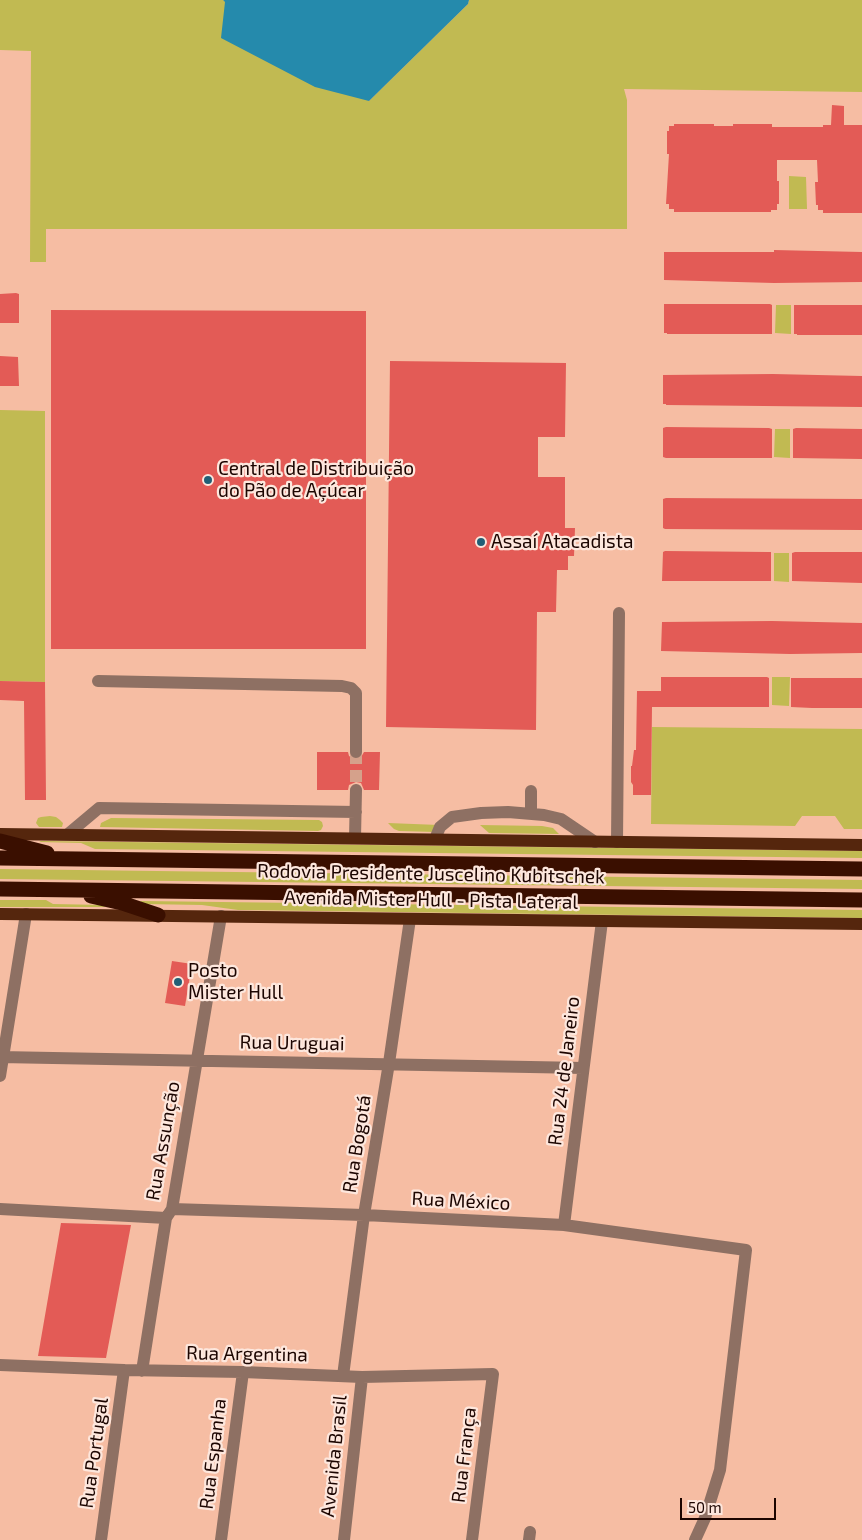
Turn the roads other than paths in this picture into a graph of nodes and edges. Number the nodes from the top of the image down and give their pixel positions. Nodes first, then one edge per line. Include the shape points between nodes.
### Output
1 (619, 613) dead end
2 (98, 681) dead end
3 (356, 752) tunnel mouth
4 (356, 790) tunnel mouth
5 (531, 792) dead end
6 (356, 812) junction
7 (531, 814) junction
8 (0, 834) edge
9 (68, 834) junction
10 (355, 838) junction
11 (435, 839) junction
12 (0, 841) edge
13 (595, 842) junction
14 (617, 842) junction
15 (862, 845) edge
16 (0, 858) edge
17 (73, 859) junction
18 (862, 869) edge
19 (0, 889) edge
20 (60, 889) junction
21 (862, 900) edge
22 (0, 914) edge
23 (26, 914) junction
24 (158, 915) junction
25 (221, 916) junction
26 (410, 919) junction
27 (602, 922) junction
28 (862, 924) edge
29 (2, 1057) edge
30 (196, 1060) junction
31 (389, 1063) junction
32 (583, 1068) junction
33 (0, 1076) edge
34 (0, 1209) edge
35 (169, 1213) junction
36 (364, 1215) junction
37 (564, 1225) junction
38 (0, 1368) edge
39 (124, 1370) junction
40 (142, 1371) junction
41 (242, 1372) junction
42 (493, 1374) joint
43 (343, 1376) junction
44 (362, 1377) junction
45 (101, 1540) edge
46 (221, 1540) edge
47 (344, 1540) edge
48 (472, 1540) edge
49 (695, 1540) edge

1 - 14 street
2 - 3 street via 351,688 356,694
4 - 6 street
5 - 7 street
6 - 9 street via 99,808
6 - 10 street
7 - 11 street via 481,813 452,817 440,827
7 - 13 street via 561,819
8 - 9 main road
9 - 10 main road
10 - 11 main road
11 - 13 main road
12 - 17 highway
13 - 14 main road
14 - 15 main road
16 - 17 highway, Rodovia Presidente Juscelino Kubitschek
17 - 18 highway, Rodovia Presidente Juscelino Kubitschek
19 - 20 highway, Rodovia Presidente Juscelino Kubitschek
20 - 21 highway, Rodovia Presidente Juscelino Kubitschek
20 - 24 highway
22 - 23 main road, Avenida Mister Hull - Pista Lateral
23 - 24 main road, Avenida Mister Hull - Pista Lateral
23 - 29 street
24 - 25 main road, Avenida Mister Hull - Pista Lateral
25 - 26 main road, Avenida Mister Hull - Pista Lateral
25 - 30 street, Rua Assunção
26 - 27 main road, Avenida Mister Hull - Pista Lateral
26 - 31 street, Rua Bogotá
27 - 28 main road, Avenida Mister Hull - Pista Lateral
27 - 32 street, Rua 24 de Janeiro
29 - 30 street, Rua Uruguai
29 - 33 street
30 - 31 street, Rua Uruguai
30 - 35 street, Rua Assunção
31 - 32 street, Rua Uruguai
31 - 36 street, Rua Bogotá
32 - 37 street, Rua 24 de Janeiro
34 - 35 street, Rua México
35 - 36 street, Rua México
35 - 40 street, Rua Assunção
36 - 37 street, Rua México
36 - 43 street, Rua Bogotá
37 - 49 street, Rua México via 746,1250 720,1470
38 - 39 street, Rua Argentina
39 - 40 street, Rua Argentina
39 - 45 street, Rua Portugal
40 - 41 street, Rua Argentina
41 - 43 street, Rua Argentina
41 - 46 street, Rua Espanha
42 - 44 street, Rua Argentina
42 - 48 street, Rua França
43 - 44 street, Rua Argentina
44 - 47 street, Avenida Brasil

